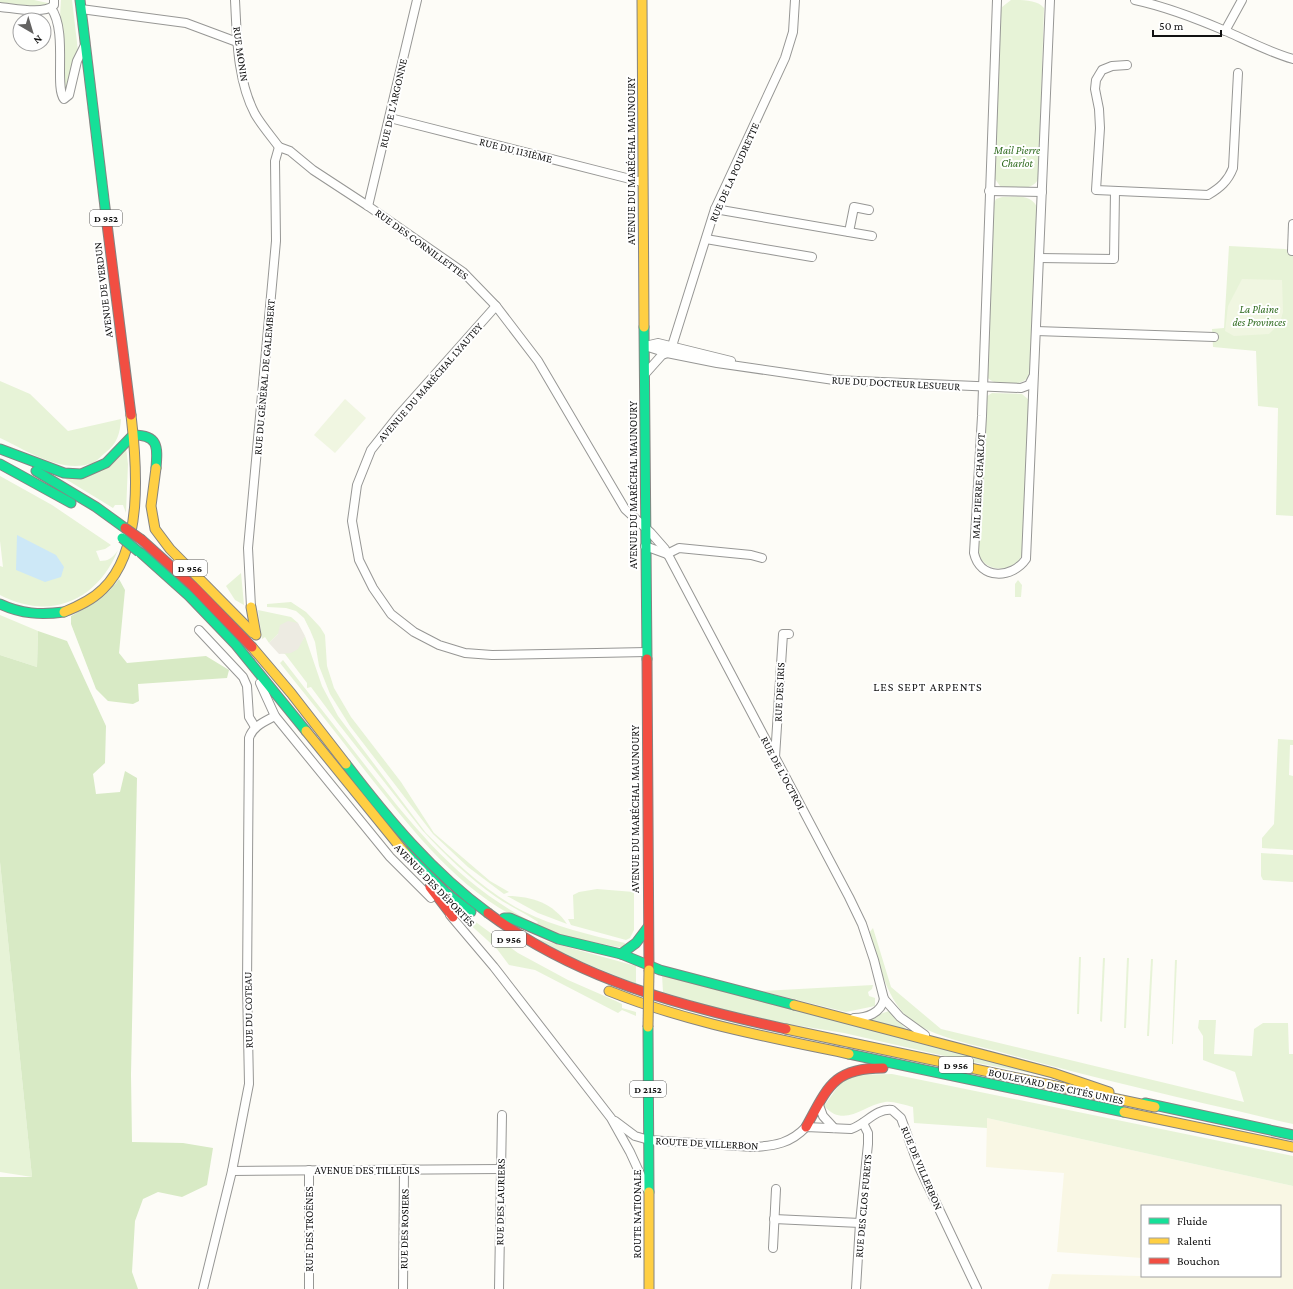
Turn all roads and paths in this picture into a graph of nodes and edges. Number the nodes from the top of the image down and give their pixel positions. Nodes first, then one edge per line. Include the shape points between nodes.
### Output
1 (235, 0) edge
2 (417, 0) edge
3 (642, 0) edge
4 (795, 0) edge
5 (997, 0) edge
6 (1050, 0) edge
7 (1136, 0) edge
8 (1242, 0) edge
9 (53, 4) edge
10 (81, 4) edge
11 (0, 7) edge
12 (1225, 31) junction
13 (237, 42) junction
14 (85, 44) junction
15 (1293, 59) edge
16 (1127, 65) dead end
17 (1238, 73) dead end
18 (390, 118) junction
19 (279, 147) junction
20 (642, 182) junction
21 (989, 191) junction
22 (1115, 191) junction
23 (1042, 192) junction
24 (368, 206) junction
25 (715, 209) junction
26 (869, 210) dead end
27 (1293, 224) edge
28 (849, 232) junction
29 (872, 236) dead end
30 (706, 239) junction
31 (1292, 251) dead end
32 (812, 257) dead end
33 (1039, 258) junction
34 (496, 306) junction
35 (1036, 331) junction
36 (1214, 337) dead end
37 (645, 346) junction
38 (672, 346) junction
39 (667, 353) junction
40 (753, 367) junction
41 (645, 374) junction
42 (1034, 375) junction
43 (983, 387) junction
44 (1021, 388) junction
45 (1033, 399) junction
46 (133, 435) junction
47 (0, 450) edge
48 (0, 464) edge
49 (76, 507) dead end
50 (646, 528) junction
51 (119, 536) dead end
52 (645, 546) junction
53 (667, 554) junction
54 (762, 558) dead end
55 (0, 604) edge
56 (251, 607) junction
57 (236, 614) junction
58 (199, 630) dead end
59 (789, 634) dead end
60 (256, 636) junction
61 (257, 646) junction
62 (647, 652) junction
63 (250, 663) junction
64 (275, 716) junction
65 (256, 727) junction
66 (775, 758) junction
67 (404, 851) junction
68 (476, 916) dead end
69 (453, 917) junction
70 (496, 919) junction
71 (648, 927) junction
72 (621, 954) junction
73 (649, 968) junction
74 (603, 988) dead end
75 (884, 999) junction
76 (846, 1019) junction
77 (938, 1042) junction
78 (936, 1072) junction
79 (819, 1103) junction
80 (1155, 1107) junction
81 (502, 1115) dead end
82 (611, 1118) junction
83 (863, 1123) junction
84 (806, 1127) junction
85 (834, 1128) junction
86 (1293, 1135) edge
87 (649, 1140) junction
88 (1293, 1147) edge
89 (404, 1169) junction
90 (501, 1169) junction
91 (309, 1170) junction
92 (232, 1171) junction
93 (776, 1189) dead end
94 (649, 1195) junction
95 (774, 1219) junction
96 (860, 1223) junction
97 (773, 1248) dead end
98 (203, 1289) edge
99 (309, 1289) edge
100 (403, 1289) edge
101 (499, 1289) edge
102 (649, 1289) edge
103 (856, 1289) edge
104 (977, 1289) edge

1 - 13 street, RUE MONIN
2 - 18 street, RUE DE L'ARGONNE
3 - 20 main road, AVENUE DU MARÉCHAL MAUNOURY
4 - 25 street, RUE DE LA POUDRETTE via 794,32 785,58
5 - 21 street, MAIL PIERRE CHARLOT
6 - 23 street, MAIL PIERRE CHARLOT
7 - 12 street via 1156,4
8 - 12 street
9 - 11 street via 25,10
9 - 14 street via 60,41 60,91 64,99 69,95 77,61
10 - 13 street via 186,24
10 - 14 main road, AVENUE DE VERDUN / D 952
12 - 15 street via 1264,50
13 - 19 street, RUE MONIN via 244,83 255,114
14 - 46 main road, AVENUE DE VERDUN / D 952
16 - 22 street via 1102,70 1096,80 1095,89 1100,128 1096,190
17 - 22 street via 1233,168 1224,184 1208,195
18 - 20 street, RUE DU 113IÈME
18 - 24 street, RUE DE L'ARGONNE
19 - 24 street, RUE DES CORNILLETTES via 290,151 313,170
19 - 56 street, RUE DU GÉNÉRAL DE GALEMBERT via 276,161 276,241 248,548
20 - 37 main road, AVENUE DU MARÉCHAL MAUNOURY
21 - 23 street
21 - 43 street, MAIL PIERRE CHARLOT
22 - 33 street via 1114,259
23 - 33 street, MAIL PIERRE CHARLOT
24 - 34 street, RUE DES CORNILLETTES via 463,272
25 - 28 street
25 - 30 street, RUE DE LA POUDRETTE
26 - 28 street via 854,207
27 - 31 street
28 - 29 street
30 - 32 street
30 - 38 street, RUE DE LA POUDRETTE
33 - 35 street, MAIL PIERRE CHARLOT
34 - 50 street, RUE DES CORNILLETTES via 538,361 625,509
34 - 62 street, AVENUE DU MARÉCHAL LYAUTEY via 371,450 357,485 352,521 359,560 373,588 391,614 414,632 439,645 465,653 492,654
35 - 36 street
35 - 42 street, MAIL PIERRE CHARLOT
37 - 38 street, RUE DU DOCTEUR LESUEUR via 658,343
37 - 39 street, RUE DU DOCTEUR LESUEUR
37 - 41 main road, AVENUE DU MARÉCHAL MAUNOURY
38 - 40 street, RUE DU DOCTEUR LESUEUR
39 - 40 street, RUE DU DOCTEUR LESUEUR
39 - 41 street via 662,355
40 - 43 street, RUE DU DOCTEUR LESUEUR via 834,380
41 - 50 main road, AVENUE DU MARÉCHAL MAUNOURY
42 - 44 street via 1029,385
42 - 45 street, MAIL PIERRE CHARLOT
43 - 44 street, RUE DU DOCTEUR LESUEUR
43 - 45 street, MAIL PIERRE CHARLOT via 974,553 981,568 989,572 1014,571 1026,559
44 - 45 street via 1029,391
46 - 47 main road, D 956 via 106,463 81,474 64,473
46 - 55 main road, AVENUE DE VERDUN via 136,495 133,524 124,555 114,575 87,602 64,612 31,614
46 - 57 main road, D 956 via 146,435 156,446 151,506 155,529 170,549
47 - 61 main road, D 956, bridge via 71,491 142,540
48 - 49 main road
50 - 52 main road, AVENUE DU MARÉCHAL MAUNOURY
50 - 53 street, RUE DE L'OCTROI via 661,543
51 - 63 main road, AVENUE DES DÉPORTÉS / D 956, bridge via 189,596
52 - 53 street
52 - 62 main road, AVENUE DU MARÉCHAL MAUNOURY
53 - 54 street via 679,548
53 - 66 street, RUE DE L'OCTROI
56 - 57 main road
56 - 60 main road
57 - 60 main road, D 956
58 - 65 street via 243,677 247,686 249,717
59 - 66 street, RUE DES IRIS via 783,634
60 - 61 main road, D 956
61 - 70 main road, AVENUE DES DÉPORTÉS / D 956 via 272,669 383,809 424,856 464,895
62 - 71 main road, AVENUE DU MARÉCHAL MAUNOURY
63 - 64 street, AVENUE DES DÉPORTÉS
63 - 67 main road, AVENUE DES DÉPORTÉS / D 956
64 - 65 street
64 - 69 street, AVENUE DES DÉPORTÉS via 390,858
65 - 92 street, RUE DU COTEAU via 251,731 249,738 249,1084
66 - 75 street, RUE DE L'OCTROI via 862,924
67 - 68 main road, D 956 via 445,892
67 - 69 main road
69 - 82 street, AVENUE DES DÉPORTÉS
70 - 72 main road, D 956 via 510,918 558,939
70 - 80 main road, BOULEVARD DES CITÉS UNIES / D 956 via 548,952 612,982 667,1000 758,1023
71 - 72 main road via 636,944
71 - 73 main road, AVENUE DU MARÉCHAL MAUNOURY
72 - 73 main road, D 956
73 - 76 main road, D 956
73 - 87 main road, D 2152, bridge
74 - 78 main road, BOULEVARD DES CITÉS UNIES / D 956 via 649,1007 744,1032
75 - 76 street via 879,1011
75 - 77 street, RUE DE L'OCTROI via 910,1026
76 - 77 main road, D 956
77 - 80 main road, D 956 via 1053,1073
78 - 79 main road via 866,1067 849,1070 836,1078
78 - 88 main road, BOULEVARD DES CITÉS UNIES / D 956
79 - 84 main road
79 - 85 street via 823,1116
80 - 86 main road, BOULEVARD DES CITÉS UNIES / D 956
81 - 90 street, RUE DES LAURIERS
82 - 87 street, AVENUE DES DÉPORTÉS via 635,1136
82 - 94 street, AVENUE DES DÉPORTÉS
83 - 85 street, RUE DE VILLERBON via 851,1129
83 - 96 street, RUE DES CLOS FURETS via 868,1133 868,1144
83 - 104 street, RUE DE VILLERBON via 883,1110 892,1110 899,1115 919,1167
84 - 85 street, RUE DE VILLERBON
84 - 87 street, ROUTE DE VILLERBON via 788,1142 768,1146
87 - 94 main road, ROUTE NATIONALE / D 2152
89 - 90 street, AVENUE DES TILLEULS
89 - 91 street, AVENUE DES TILLEULS
89 - 100 street, RUE DES ROSIERS
90 - 101 street, RUE DES LAURIERS
91 - 92 street, AVENUE DES TILLEULS
91 - 99 street, RUE DES TROËNES
92 - 98 street, RUE DU COTEAU
93 - 95 street
94 - 102 main road, ROUTE NATIONALE / D 2152
95 - 96 street
95 - 97 street
96 - 103 street, RUE DES CLOS FURETS

